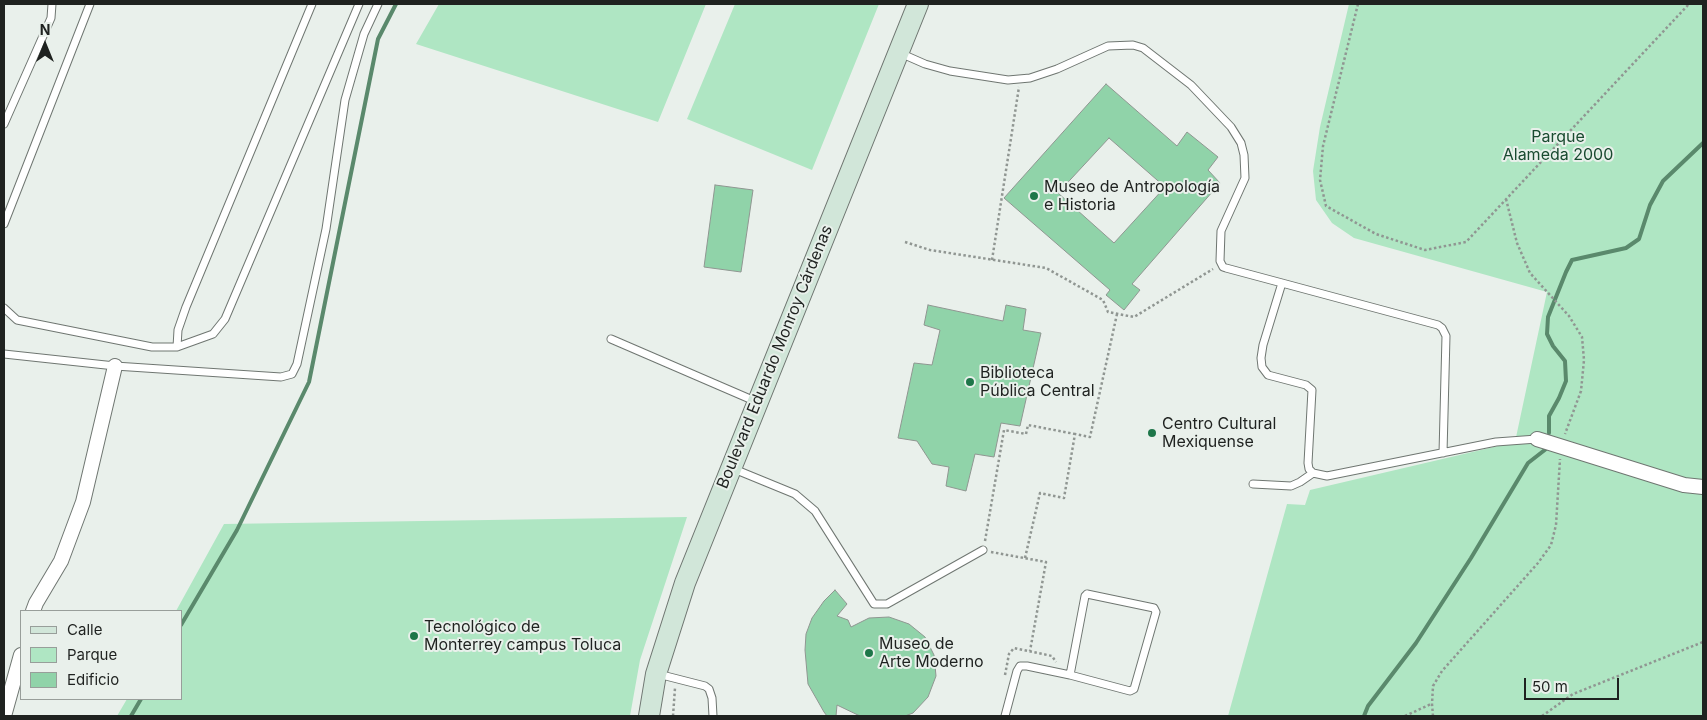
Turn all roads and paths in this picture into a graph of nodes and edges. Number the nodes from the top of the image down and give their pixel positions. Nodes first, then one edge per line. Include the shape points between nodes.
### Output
1 (52, 4) edge
2 (90, 4) edge
3 (312, 4) edge
4 (359, 4) edge
5 (378, 4) edge
6 (918, 4) edge
7 (1358, 4) edge
8 (1688, 4) edge
9 (898, 52) junction
10 (1020, 78) junction
11 (4, 124) edge
12 (1506, 198) junction
13 (4, 224) edge
14 (905, 242) dead end
15 (992, 260) junction
16 (1221, 264) junction
17 (1282, 283) junction
18 (4, 308) edge
19 (1117, 314) junction
20 (612, 339) dead end
21 (177, 347) junction
22 (4, 354) edge
23 (115, 366) junction
24 (757, 402) junction
25 (1074, 434) junction
26 (1537, 439) joint
27 (1560, 445) junction
28 (1443, 453) junction
29 (731, 468) junction
30 (1313, 473) junction
31 (1253, 484) dead end
32 (1703, 487) edge
33 (983, 550) junction
34 (1025, 558) junction
35 (33, 610) edge
36 (1703, 642) edge
37 (1030, 651) junction
38 (20, 659) edge
39 (1057, 663) dead end
40 (656, 674) junction
41 (1005, 675) dead end
42 (1070, 675) junction
43 (1432, 704) junction
44 (4, 716) edge
45 (649, 716) edge
46 (714, 716) edge
47 (1006, 716) edge
48 (1405, 716) edge
49 (1433, 716) edge
50 (1542, 716) edge

1 - 11 lane via 50,18
2 - 13 lane
3 - 21 lane via 186,307 178,330
4 - 21 lane via 225,319 213,334
5 - 23 lane via 364,34 345,100 326,229 295,370 281,377
6 - 9 main road, Boulevard Eduardo Monroy Cárdenas
7 - 12 path via 1323,146 1320,180 1326,206 1376,234 1426,250 1466,242
8 - 12 path
9 - 10 lane via 950,71 1008,80
9 - 24 main road, Boulevard Eduardo Monroy Cárdenas
10 - 15 path
10 - 16 lane via 1030,78 1119,44 1143,48 1191,85 1231,127 1244,154 1245,178 1221,230
12 - 27 path via 1517,244 1530,273 1568,316 1582,338 1581,391
14 - 15 path via 930,250
15 - 19 path via 1046,268 1103,300 1108,312
16 - 17 lane
16 - 19 path via 1134,317
17 - 28 lane via 1442,328 1446,336
17 - 30 lane via 1260,358 1268,375 1306,385 1312,390 1308,463
18 - 21 lane via 17,320 152,347
19 - 25 path via 1090,438
20 - 24 lane
22 - 23 lane
23 - 35 street via 83,502 61,561
24 - 29 main road, Boulevard Eduardo Monroy Cárdenas
25 - 33 path via 1028,425 1026,434 1004,430
25 - 34 path via 1064,498 1040,493
26 - 27 street
26 - 28 lane via 1496,442
27 - 32 street via 1684,485
27 - 43 path via 1556,525 1551,545 1442,671 1433,686
28 - 30 lane via 1327,476
29 - 33 lane via 795,494 815,510 874,604 887,604
29 - 40 main road, Boulevard Eduardo Monroy Cárdenas via 685,583
30 - 31 lane via 1291,486
33 - 34 path
34 - 37 path via 1046,562
36 - 50 path via 1573,694
37 - 39 path via 1052,656
37 - 41 path via 1014,648 1009,654
38 - 44 street
40 - 45 main road, Boulevard Eduardo Monroy Cárdenas
40 - 46 lane via 705,686 712,698
42 - 42 lane via 1085,596 1089,594 1153,607 1156,612 1134,689 1130,691
42 - 47 lane via 1020,666
43 - 48 path
43 - 49 path

